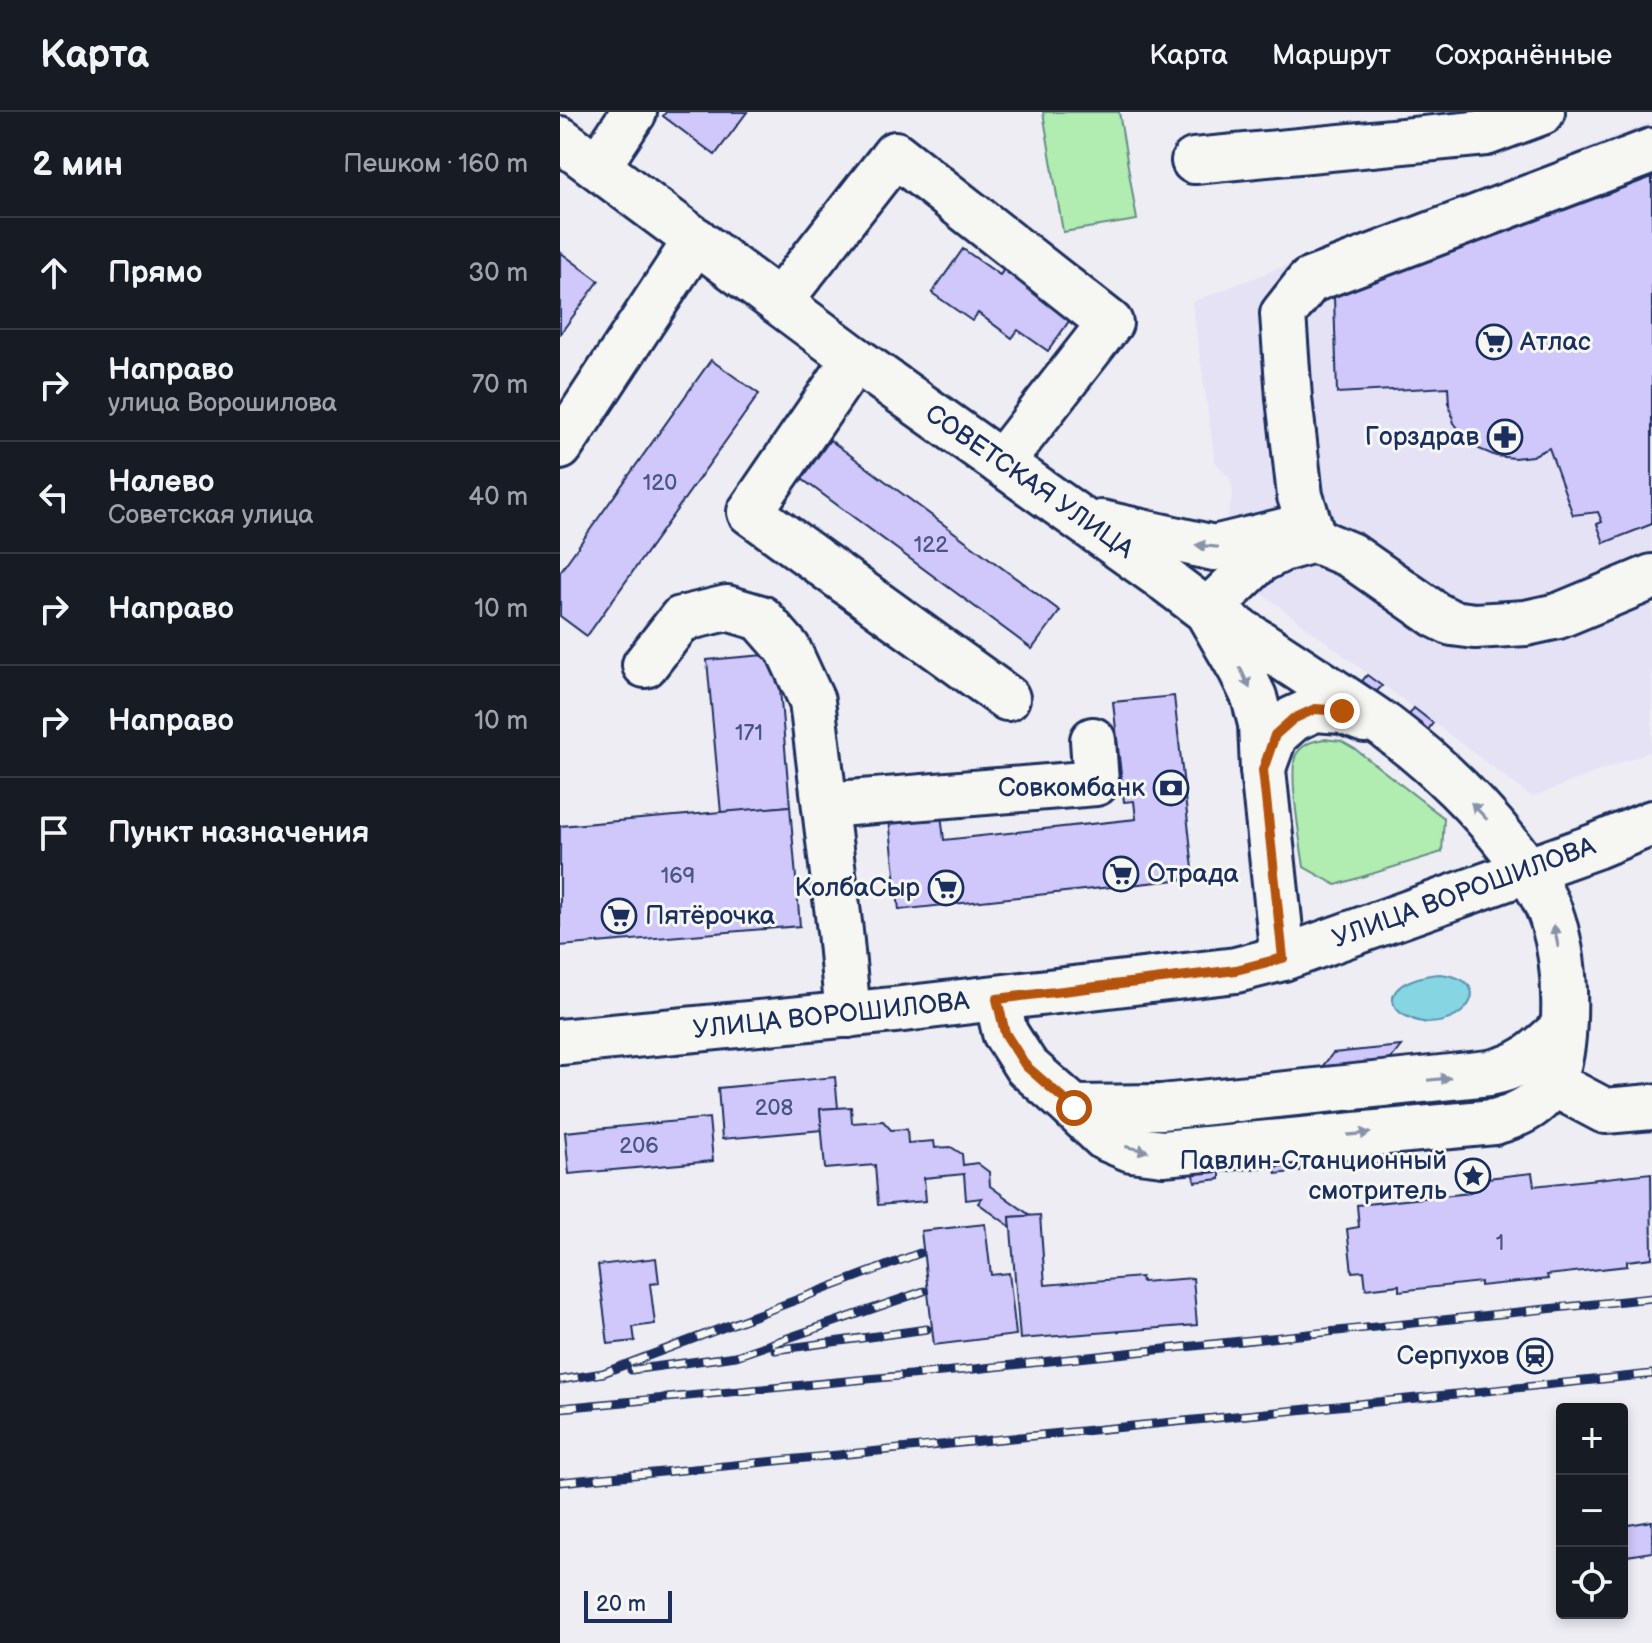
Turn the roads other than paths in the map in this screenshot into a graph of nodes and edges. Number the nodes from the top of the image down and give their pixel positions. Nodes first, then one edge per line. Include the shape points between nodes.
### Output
1 (634, 112) edge
2 (1542, 112) edge
3 (1483, 123) edge
4 (560, 139) edge
5 (1652, 151) edge
6 (1194, 161) dead end
7 (598, 166) junction
8 (696, 240) junction
9 (779, 302) junction
10 (855, 359) junction
11 (560, 447) edge
12 (1001, 463) junction
13 (1080, 518) junction
14 (1312, 532) junction
15 (1652, 577) edge
16 (1207, 611) junction
17 (645, 665) dead end
18 (1007, 698) dead end
19 (1386, 727) junction
20 (1093, 740) dead end
21 (1263, 770) junction
22 (825, 805) junction
23 (1652, 823) edge
24 (1529, 871) junction
25 (1283, 958) junction
26 (997, 999) junction
27 (848, 1015) junction
28 (1563, 1028) junction
29 (560, 1042) edge
30 (1552, 1083) junction
31 (1652, 1107) edge
32 (1074, 1108) junction

1 - 7 street
2 - 3 street
3 - 6 street
4 - 7 street, СОВЕТСКАЯ УЛИЦА
5 - 14 street via 1309,281 1283,314 1300,496
7 - 8 street, СОВЕТСКАЯ УЛИЦА
8 - 9 street, СОВЕТСКАЯ УЛИЦА
8 - 11 street
9 - 10 street, СОВЕТСКАЯ УЛИЦА
9 - 12 street via 895,154 1110,323
10 - 12 street, СОВЕТСКАЯ УЛИЦА
10 - 18 street via 750,512
12 - 13 street, СОВЕТСКАЯ УЛИЦА
14 -> 13 street via 1214,548
13 - 16 street, СОВЕТСКАЯ УЛИЦА
14 - 15 street via 1452,623 1526,623 1558,616
14 - 16 street via 1260,560
16 - 19 street
16 -> 21 street, СОВЕТСКАЯ УЛИЦА via 1254,697
17 - 22 street via 681,619 727,608 761,618 788,649 812,701
19 - 21 street via 1342,711 1315,709 1275,735
24 -> 19 street via 1450,780
20 - 22 street via 1096,783
21 - 25 street, СОВЕТСКАЯ УЛИЦА
22 - 27 street
23 - 24 street, УЛИЦА ВОРОШИЛОВА
24 - 25 street, УЛИЦА ВОРОШИЛОВА
28 -> 24 street via 1564,990 1553,919
25 - 26 street, УЛИЦА ВОРОШИЛОВА via 1236,970
26 - 27 street, УЛИЦА ВОРОШИЛОВА
26 - 32 street via 1005,1033 1026,1066
27 - 29 street, УЛИЦА ВОРОШИЛОВА
28 - 30 street via 1561,1062
32 -> 28 street via 1161,1107 1489,1073 1532,1057
30 - 31 street via 1605,1111
32 -> 30 street via 1105,1138 1131,1149 1163,1153 1494,1122 1530,1108

